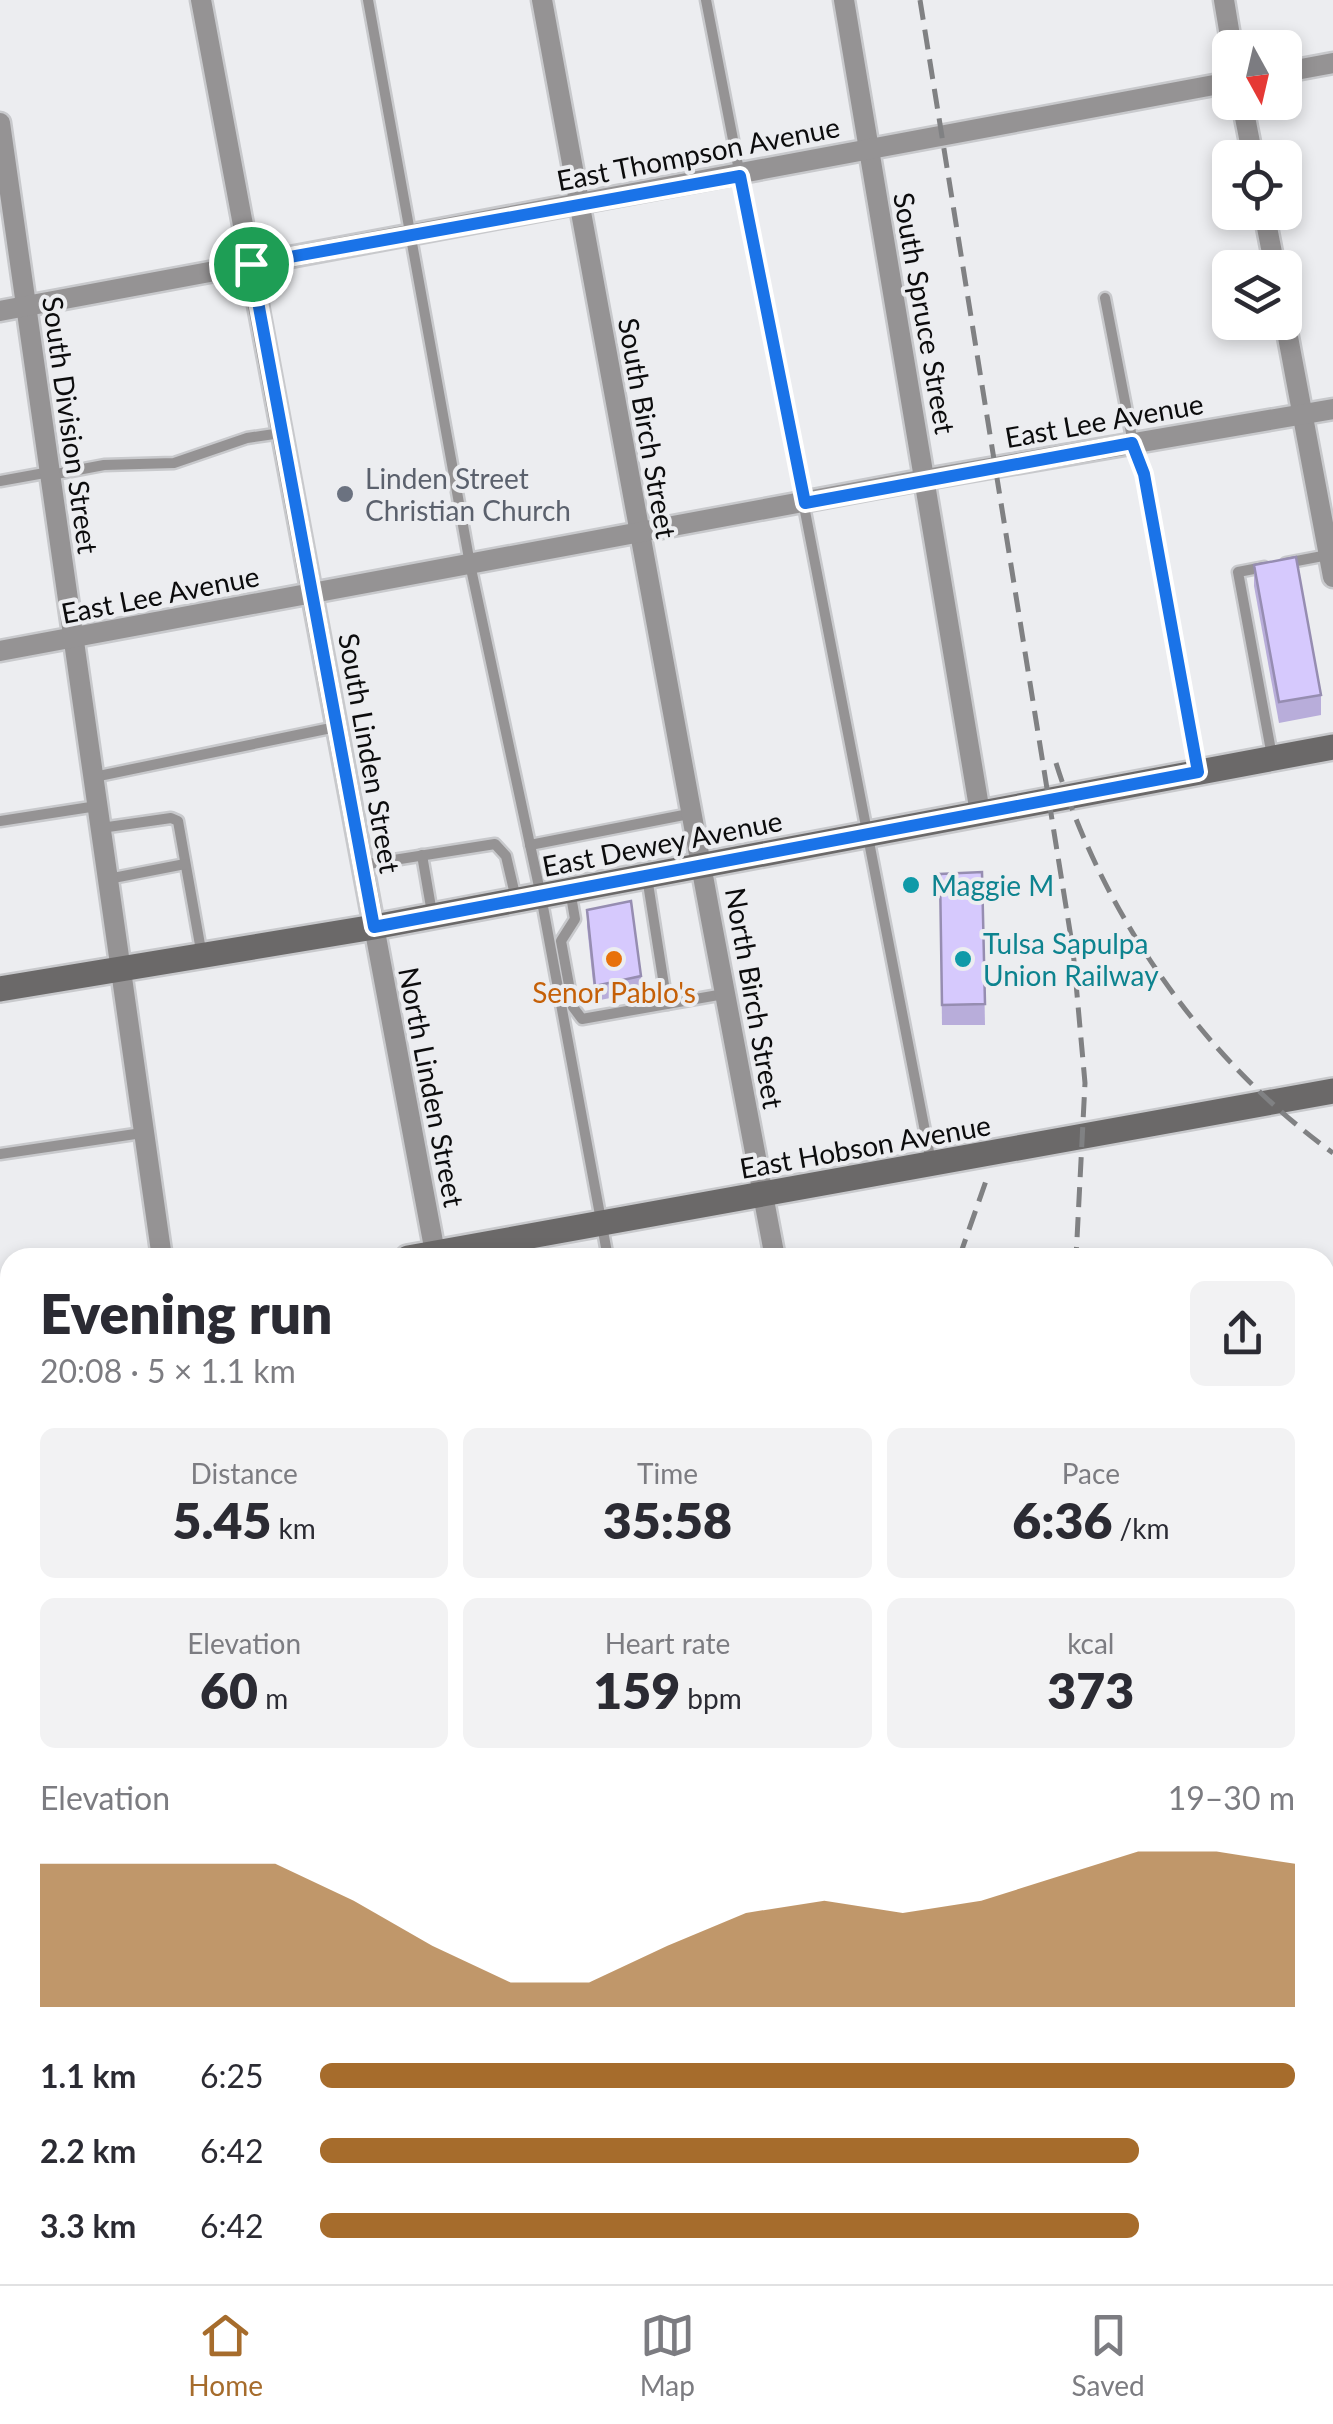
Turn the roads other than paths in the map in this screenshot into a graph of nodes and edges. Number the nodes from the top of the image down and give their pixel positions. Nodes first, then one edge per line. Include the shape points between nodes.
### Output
1 (201, 0) edge
2 (368, 0) edge
3 (542, 0) edge
4 (706, 0) edge
5 (844, 0) edge
6 (1224, 0) edge
7 (1229, 30) edge
8 (1333, 63) edge
9 (1302, 69) edge
10 (1212, 85) edge
11 (0, 123) edge
12 (869, 147) junction
13 (2, 148) edge
14 (740, 176) junction
15 (579, 204) junction
16 (408, 238) junction
17 (251, 264) junction
18 (1105, 298) dead end
19 (26, 307) junction
20 (0, 311) edge
21 (1289, 340) edge
22 (1333, 409) edge
23 (1303, 414) junction
24 (282, 433) junction
25 (1132, 443) junction
26 (51, 473) junction
27 (926, 479) junction
28 (0, 481) edge
29 (805, 503) junction
30 (638, 534) junction
31 (1329, 555) junction
32 (470, 564) junction
33 (1333, 576) edge
34 (312, 593) junction
35 (75, 639) junction
36 (0, 652) edge
37 (337, 727) junction
38 (1333, 747) edge
39 (1272, 758) junction
40 (1198, 772) junction
41 (94, 777) junction
42 (97, 806) junction
43 (694, 813) junction
44 (980, 813) junction
45 (0, 821) edge
46 (100, 828) junction
47 (868, 834) junction
48 (530, 845) junction
49 (422, 855) junction
50 (185, 864) junction
51 (362, 865) junction
52 (704, 865) junction
53 (647, 876) junction
54 (108, 879) junction
55 (570, 890) junction
56 (529, 898) junction
57 (432, 916) junction
58 (374, 927) junction
59 (202, 958) junction
60 (120, 972) junction
61 (0, 989) edge
62 (725, 994) junction
63 (667, 1004) junction
64 (1333, 1090) edge
65 (142, 1134) junction
66 (0, 1154) edge
67 (931, 1164) junction
68 (764, 1196) junction
69 (603, 1224) junction
70 (160, 1248) edge
71 (435, 1248) edge
72 (474, 1248) edge
73 (607, 1248) edge
74 (773, 1248) edge

1 - 17 street, South Linden Street
2 - 16 lane
3 - 15 street, South Birch Street
4 - 14 lane
5 - 12 street, South Spruce Street
6 - 7 street
8 - 9 street
10 - 12 street, East Thompson Avenue
11 - 13 street, South Division Street
12 - 14 street, East Thompson Avenue
12 - 27 street, South Spruce Street
13 - 19 street, South Division Street
14 - 15 street, East Thompson Avenue
14 - 29 lane
15 - 16 street, East Thompson Avenue
15 - 30 street, South Birch Street
16 - 17 street, East Thompson Avenue
16 - 32 lane
17 - 19 street, East Thompson Avenue
17 - 24 street, South Linden Street
18 - 25 lane
19 - 20 street, East Thompson Avenue
19 - 26 street, South Division Street
21 - 23 street
22 - 23 street, East Lee Avenue
23 - 25 street, East Lee Avenue
23 - 31 street
24 - 26 lane via 174,463
24 - 34 street, South Linden Street
25 - 27 street, East Lee Avenue
25 - 40 lane via 1144,474
26 - 28 lane
26 - 35 street, South Division Street
27 - 29 street, East Lee Avenue
27 - 44 street, South Spruce Street
29 - 30 street, East Lee Avenue
29 - 47 lane
30 - 32 street, East Lee Avenue
30 - 43 street, South Birch Street
31 - 33 street
31 - 39 lane via 1238,572
32 - 34 street, East Lee Avenue
32 - 48 lane
34 - 35 street, East Lee Avenue
34 - 37 street, South Linden Street
35 - 36 street, East Lee Avenue
35 - 41 street, South Division Street
37 - 41 lane
37 - 51 street, South Linden Street
38 - 39 main road, East Dewey Avenue
39 - 40 main road, East Dewey Avenue
40 - 44 main road, East Dewey Avenue
41 - 42 street, South Division Street
42 - 45 lane
42 - 46 street, South Division Street
43 - 48 lane
43 - 52 street, South Birch Street
44 - 47 main road, East Dewey Avenue
46 - 50 lane via 171,818 178,821
46 - 54 street, South Division Street
47 - 52 main road, East Dewey Avenue
47 - 67 lane
48 - 56 lane
49 - 51 lane
49 - 56 lane via 494,844
49 - 57 lane
50 - 54 lane
50 - 59 lane
51 - 58 street, South Linden Street
52 - 53 main road, East Dewey Avenue
52 - 62 street, North Birch Street
53 - 55 main road, East Dewey Avenue
53 - 63 lane
54 - 60 street, South Division Street
55 - 56 main road, East Dewey Avenue
55 - 63 lane via 576,920 561,941 573,1007 582,1018
56 - 57 main road, East Dewey Avenue
56 - 69 lane
57 - 58 main road, East Dewey Avenue
58 - 59 main road, East Dewey Avenue
58 - 71 street, North Linden Street
59 - 60 main road, East Dewey Avenue
60 - 61 main road, East Dewey Avenue
60 - 65 street, South Division Street
62 - 63 lane
62 - 68 street, North Birch Street
64 - 67 main road, East Hobson Avenue
65 - 66 lane
65 - 70 street, South Division Street
67 - 68 main road, East Hobson Avenue
68 - 69 main road, East Hobson Avenue
68 - 74 street, North Birch Street
69 - 72 main road, East Hobson Avenue
69 - 73 lane

